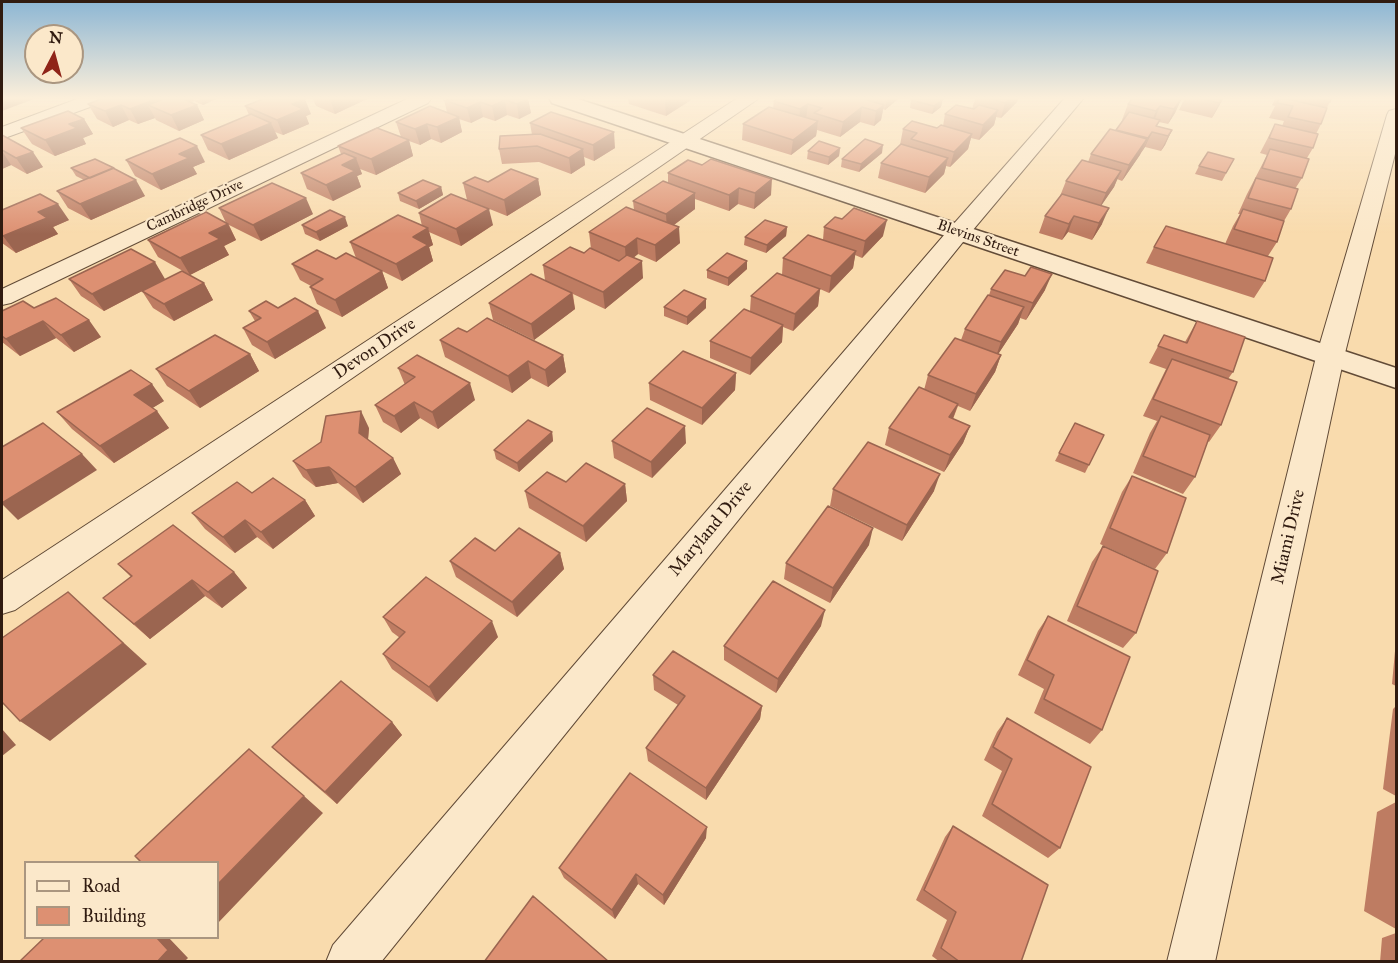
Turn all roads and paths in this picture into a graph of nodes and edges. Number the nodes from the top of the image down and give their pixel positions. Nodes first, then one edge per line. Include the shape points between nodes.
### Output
1 (327, 144) edge
2 (681, 144) edge
3 (699, 144) edge
4 (1035, 144) edge
5 (1388, 144) edge
6 (959, 232) junction
7 (2, 298) edge
8 (1330, 357) junction
9 (1396, 378) edge
10 (2, 598) edge
11 (351, 962) edge
12 (1191, 962) edge

1 - 7 street, Cambridge Drive
2 - 10 street, Devon Drive
3 - 6 street, Blevins Street
4 - 6 street, Maryland Drive
5 - 8 street, Miami Drive
6 - 8 street, Blevins Street
6 - 11 street, Maryland Drive
8 - 9 street, Blevins Street
8 - 12 street, Miami Drive

